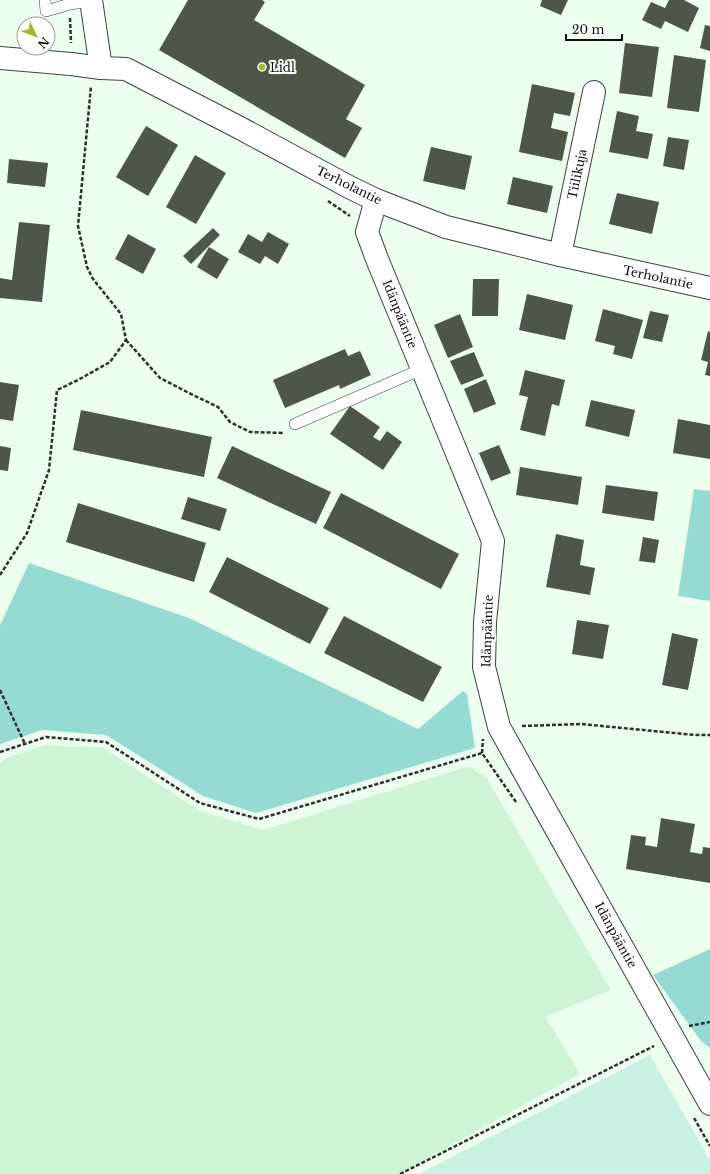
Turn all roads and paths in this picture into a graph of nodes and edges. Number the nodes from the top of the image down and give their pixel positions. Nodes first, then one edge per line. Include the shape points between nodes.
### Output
1 (45, 0) edge
2 (91, 0) edge
3 (70, 4) junction
4 (0, 58) edge
5 (71, 64) junction
6 (96, 75) junction
7 (594, 92) dead end
8 (376, 200) junction
9 (350, 215) dead end
10 (352, 222) dead end
11 (560, 255) junction
12 (710, 288) edge
13 (126, 340) junction
14 (422, 369) junction
15 (295, 424) joint
16 (0, 575) edge
17 (0, 690) edge
18 (499, 727) junction
19 (710, 735) edge
20 (25, 744) junction
21 (0, 752) edge
22 (482, 753) junction
23 (520, 807) dead end
24 (658, 1053) dead end
25 (701, 1108) edge
26 (710, 1146) edge
27 (400, 1174) edge

1 - 3 lane via 46,11
2 - 3 lane
2 - 6 street
3 - 5 path
4 - 5 street, Terholantie
5 - 6 street, Terholantie
6 - 8 street, Terholantie via 126,69
6 - 13 path via 78,226 87,267 93,279 121,314
7 - 11 street, Tiilikuja
8 - 11 street, Terholantie via 446,227
8 - 14 street, Idänpääntie via 367,232
9 - 10 path
11 - 12 street, Terholantie
13 - 15 path via 160,378 218,407 230,422 250,432 284,433
13 - 16 path via 110,362 57,390 49,470 27,533
14 - 15 lane
14 - 18 street, Idänpääntie via 493,541 485,622 484,667
17 - 20 path
18 - 19 path via 581,724
18 - 22 path via 483,735
18 - 25 street, Idänpääntie
20 - 21 path
20 - 22 path via 46,737 106,742 200,803 259,819
22 - 23 path
24 - 27 path via 654,1046
25 - 26 path

